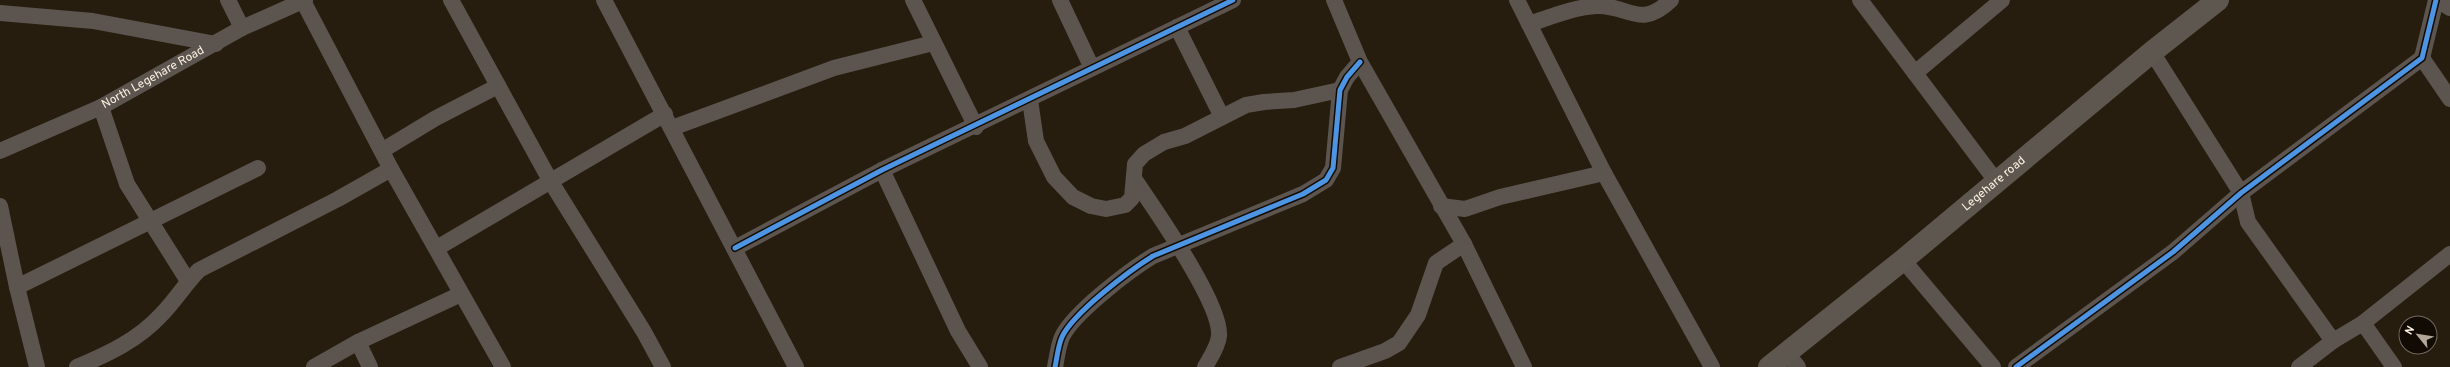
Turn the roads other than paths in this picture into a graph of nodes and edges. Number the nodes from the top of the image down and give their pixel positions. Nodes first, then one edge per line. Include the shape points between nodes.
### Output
1 (228, 0) edge
2 (451, 0) edge
3 (604, 0) edge
4 (913, 0) edge
5 (1060, 0) edge
6 (1233, 0) edge
7 (1334, 0) edge
8 (1517, 0) edge
9 (1671, 0) edge
10 (1860, 0) edge
11 (2002, 0) edge
12 (2218, 0) edge
13 (2437, 0) edge
14 (304, 1) edge
15 (1208, 5) edge
16 (2450, 8) edge
17 (0, 13) edge
18 (1529, 24) junction
19 (1177, 26) junction
20 (242, 28) junction
21 (933, 42) junction
22 (216, 44) junction
23 (2152, 52) junction
24 (2422, 58) junction
25 (1360, 62) junction
26 (1092, 68) junction
27 (1915, 72) junction
28 (498, 86) junction
29 (1340, 90) junction
30 (2450, 99) edge
31 (1030, 100) junction
32 (101, 106) junction
33 (1222, 117) junction
34 (669, 121) junction
35 (976, 127) junction
36 (384, 150) junction
37 (0, 151) edge
38 (258, 168) dead end
39 (392, 169) junction
40 (882, 170) junction
41 (1604, 172) junction
42 (1135, 180) junction
43 (1996, 181) junction
44 (551, 182) junction
45 (2240, 193) junction
46 (0, 206) edge
47 (1441, 206) junction
48 (152, 222) junction
49 (1464, 244) junction
50 (1178, 246) junction
51 (437, 248) junction
52 (735, 248) junction
53 (2450, 254) edge
54 (1903, 260) junction
55 (188, 281) junction
56 (17, 287) junction
57 (461, 294) junction
58 (2363, 323) junction
59 (2333, 341) junction
60 (358, 342) junction
61 (1792, 360) edge
62 (37, 367) edge
63 (77, 367) edge
64 (314, 367) edge
65 (370, 367) edge
66 (503, 367) edge
67 (663, 367) edge
68 (796, 367) edge
69 (980, 367) edge
70 (1055, 367) edge
71 (1205, 367) edge
72 (1340, 367) edge
73 (1524, 367) edge
74 (1712, 367) edge
75 (1769, 367) edge
76 (1993, 367) edge
77 (2016, 367) edge
78 (2299, 367) edge
79 (2394, 367) edge

1 - 20 street
2 - 28 street
3 - 34 street
4 - 21 street
5 - 26 street
6 - 15 street
7 - 25 street
8 - 18 street
9 - 18 street via 1648,15 1630,14 1614,7 1597,6 1578,8
10 - 27 street
11 - 27 street
12 - 23 main road, Legehare road
13 - 16 street
13 - 24 street
14 - 20 street, North Legehare Road
14 - 36 street
15 - 19 street
17 - 22 street via 93,21
18 - 41 street
19 - 26 street
19 - 33 street
20 - 22 street, North Legehare Road
21 - 34 street via 834,68
21 - 35 street
22 - 32 street, North Legehare Road
23 - 43 main road, Legehare road
23 - 45 street
24 - 30 street
24 - 45 street
25 - 29 street
25 - 47 street
26 - 31 street
27 - 43 street
28 - 36 street via 436,118
28 - 44 street
29 - 33 street via 1294,100 1246,105
29 - 50 street via 1333,168 1326,180 1303,194
31 - 35 street
31 - 42 street via 1036,141 1054,177 1072,197 1091,206 1125,206 1132,198
32 - 37 street, North Legehare Road
32 - 48 street via 127,184
33 - 42 street via 1185,136 1164,142 1144,154 1135,164
34 - 44 street
34 - 52 street
35 - 40 street
36 - 39 street
38 - 48 street
39 - 51 street
39 - 55 street via 199,270
40 - 52 street
40 - 69 street via 958,331
41 - 47 street via 1500,196 1465,209
41 - 74 street
42 - 50 street
43 - 54 main road, Legehare road
44 - 51 street
44 - 67 street
45 - 59 street via 2248,222
45 - 77 street via 2173,252
46 - 56 street
47 - 49 street
48 - 55 street
48 - 56 street
49 - 72 street via 1436,263 1418,315 1399,342 1385,351
49 - 73 street
50 - 70 street via 1153,256 1132,269 1076,319 1062,337
50 - 71 street via 1213,307 1218,322 1217,343
51 - 57 street
52 - 68 street
53 - 58 street
54 - 61 main road, Legehare road
54 - 76 street
55 - 63 street via 162,315 139,336
56 - 62 street
57 - 60 street
57 - 66 street
58 - 59 street
58 - 79 street
59 - 78 street
60 - 64 street
60 - 65 street
61 - 75 main road, Legehare road

